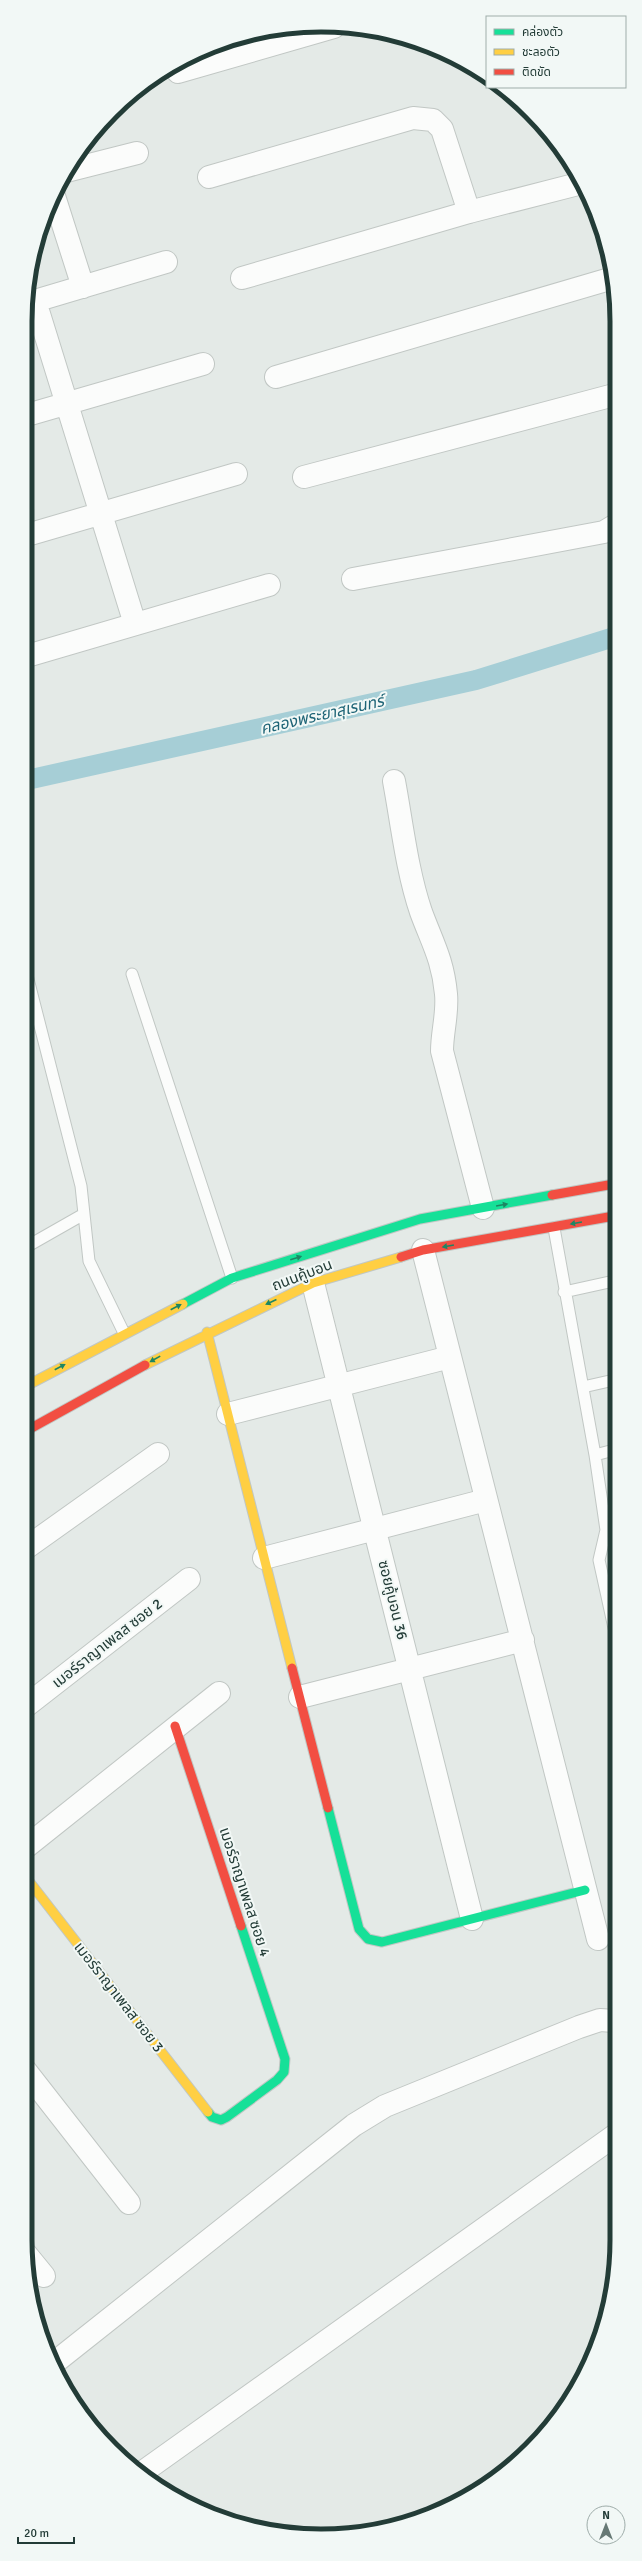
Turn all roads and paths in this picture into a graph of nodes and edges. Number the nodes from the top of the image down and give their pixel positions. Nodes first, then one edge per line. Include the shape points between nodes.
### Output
1 (316, 32) edge
2 (178, 72) dead end
3 (137, 153) dead end
4 (75, 170) edge
5 (209, 177) dead end
6 (575, 185) edge
7 (57, 204) edge
8 (469, 212) junction
9 (166, 262) dead end
10 (242, 278) dead end
11 (607, 280) edge
12 (83, 287) junction
13 (33, 301) edge
14 (33, 307) edge
15 (203, 364) dead end
16 (276, 377) dead end
17 (610, 396) edge
18 (66, 403) junction
19 (32, 413) edge
20 (236, 474) dead end
21 (304, 477) dead end
22 (99, 513) junction
23 (610, 528) edge
24 (32, 533) edge
25 (353, 579) dead end
26 (269, 585) dead end
27 (135, 624) junction
28 (32, 655) edge
29 (394, 781) dead end
30 (132, 974) dead end
31 (32, 995) edge
32 (610, 1185) edge
33 (484, 1208) junction
34 (84, 1214) junction
35 (610, 1217) edge
36 (554, 1228) junction
37 (32, 1244) edge
38 (423, 1250) junction
39 (232, 1278) junction
40 (610, 1282) edge
41 (313, 1283) junction
42 (564, 1292) junction
43 (207, 1332) junction
44 (124, 1333) junction
45 (450, 1357) junction
46 (610, 1381) edge
47 (32, 1383) edge
48 (339, 1386) junction
49 (583, 1387) junction
50 (228, 1414) junction
51 (32, 1428) edge
52 (610, 1451) edge
53 (158, 1454) dead end
54 (595, 1454) junction
55 (486, 1500) junction
56 (376, 1530) junction
57 (32, 1544) edge
58 (264, 1558) junction
59 (189, 1579) dead end
60 (610, 1610) edge
61 (523, 1640) junction
62 (410, 1668) junction
63 (219, 1693) dead end
64 (300, 1697) junction
65 (32, 1701) edge
66 (175, 1726) junction
67 (32, 1842) edge
68 (32, 1884) edge
69 (585, 1890) junction
70 (472, 1919) junction
71 (598, 1939) dead end
72 (610, 2021) edge
73 (32, 2079) edge
74 (212, 2117) joint
75 (610, 2139) edge
76 (129, 2203) dead end
77 (33, 2263) edge
78 (44, 2276) dead end
79 (58, 2360) edge
80 (146, 2470) edge

1 - 2 street
3 - 4 street
5 - 8 street via 413,118 433,120 442,129
6 - 8 street
7 - 12 street
8 - 10 street
9 - 12 street
11 - 16 street
12 - 13 street
14 - 18 street
15 - 18 street
17 - 21 street
18 - 19 street
18 - 22 street
20 - 22 street
22 - 24 street
22 - 27 street
23 - 25 street via 604,532
26 - 27 street
27 - 28 street
29 - 33 street via 410,872 421,913 440,959 446,994 442,1051
30 - 39 lane
31 - 34 lane via 81,1186
33 -> 32 street, ถนนคู้บอน
39 -> 33 street, ถนนคู้บอน via 420,1220
34 - 37 lane
34 - 44 lane via 89,1261
35 -> 36 street, ถนนคู้บอน
36 -> 38 street, ถนนคู้บอน
36 - 42 lane
38 - 41 street, ถนนคู้บอน
38 - 45 street
44 -> 39 street, ถนนคู้บอน
40 - 42 lane
41 -> 43 street, ถนนคู้บอน
41 - 48 street, ซอยคู้บอน 36
42 - 49 lane
43 - 50 street
43 -> 51 street, ถนนคู้บอน
47 -> 44 street, ถนนคู้บอน
45 - 48 street
45 - 55 street
46 - 49 lane
48 - 50 street
48 - 56 street, ซอยคู้บอน 36
49 - 54 lane
50 - 58 street
52 - 54 lane
53 - 57 street
54 - 60 lane via 606,1530 599,1560
55 - 56 street
55 - 61 street
56 - 58 street
56 - 62 street, ซอยคู้บอน 36
58 - 64 street
59 - 65 street, เมอร์ราญาเพลส ซอย 2
61 - 62 street
61 - 69 street
62 - 64 street
62 - 70 street, ซอยคู้บอน 36
63 - 66 street
64 - 70 street via 359,1928 364,1938 382,1942
66 - 67 street
66 - 74 street, เมอร์ราญาเพลส ซอย 4 via 286,2067 277,2080 227,2117 221,2120
68 - 74 street, เมอร์ราญาเพลส ซอย 3
69 - 70 street
69 - 71 street
72 - 79 street via 600,2020 580,2027 385,2106 348,2130
73 - 76 street
75 - 80 street
77 - 78 street

